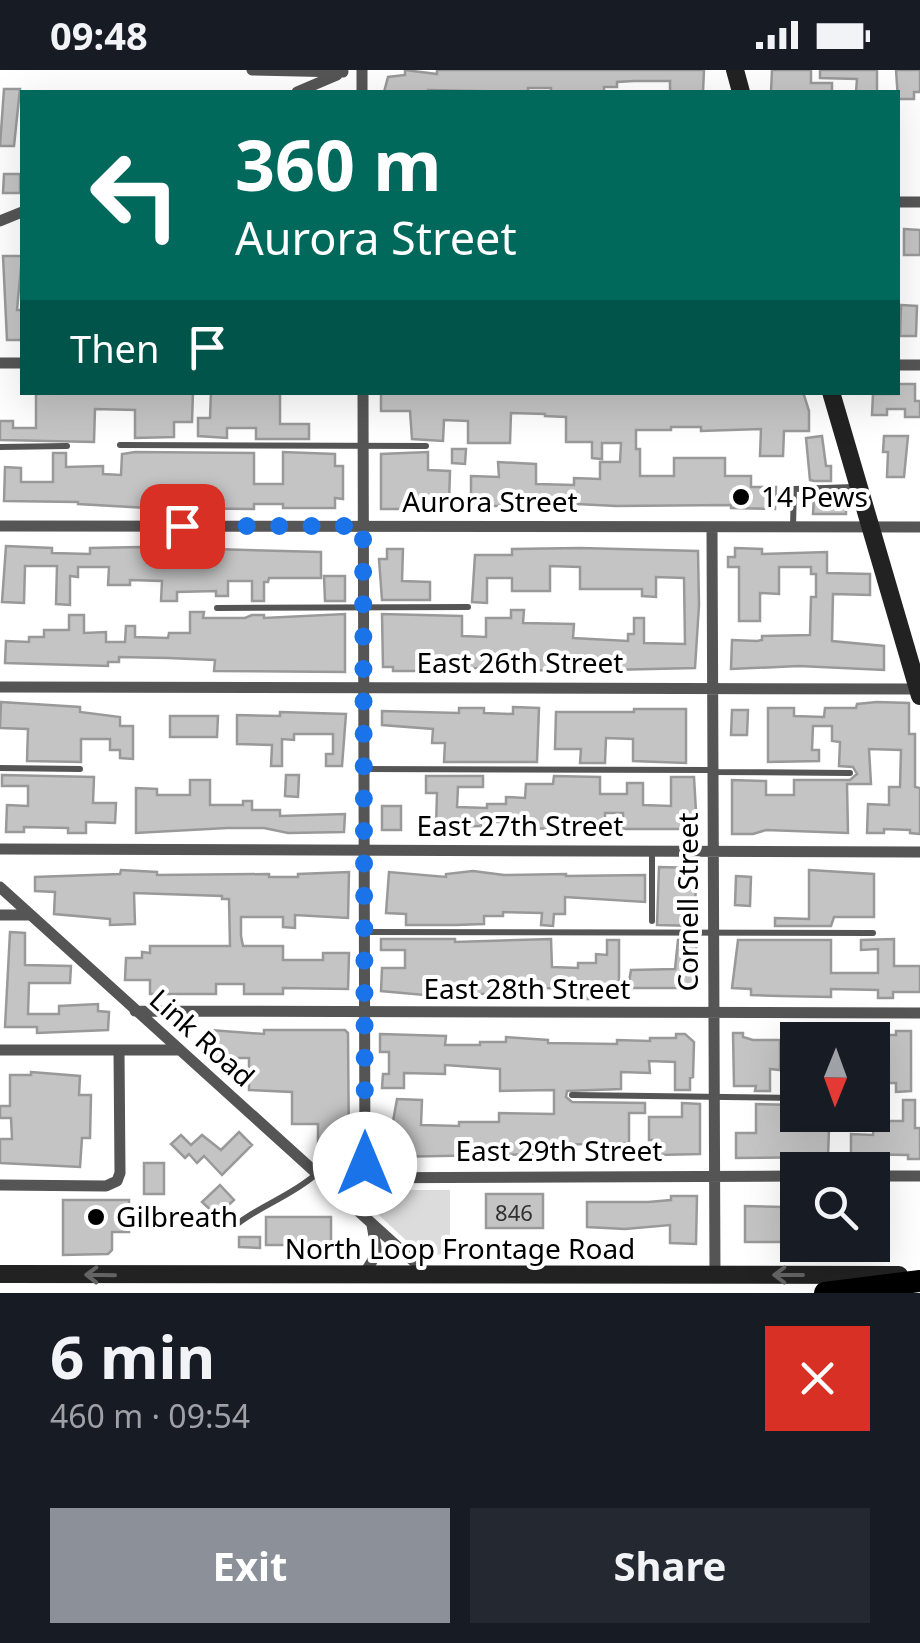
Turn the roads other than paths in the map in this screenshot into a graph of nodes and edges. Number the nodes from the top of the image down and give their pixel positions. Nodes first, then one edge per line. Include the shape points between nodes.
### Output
1 (252, 70) edge
2 (346, 71) edge
3 (303, 90) edge
4 (363, 395) edge
5 (832, 395) edge
6 (120, 445) dead end
7 (363, 445) junction
8 (67, 446) dead end
9 (426, 446) dead end
10 (0, 447) edge
11 (860, 487) junction
12 (0, 526) edge
13 (363, 526) junction
14 (872, 527) junction
15 (920, 527) edge
16 (712, 528) junction
17 (794, 528) junction
18 (218, 608) dead end
19 (363, 608) junction
20 (468, 608) dead end
21 (0, 687) edge
22 (364, 688) junction
23 (712, 689) junction
24 (919, 691) edge
25 (0, 768) edge
26 (80, 769) dead end
27 (364, 769) junction
28 (713, 771) junction
29 (850, 773) dead end
30 (0, 849) edge
31 (364, 850) junction
32 (652, 852) junction
33 (713, 852) junction
34 (920, 852) edge
35 (0, 887) edge
36 (0, 915) edge
37 (30, 915) junction
38 (652, 921) dead end
39 (364, 932) junction
40 (713, 933) junction
41 (873, 933) dead end
42 (135, 1011) junction
43 (364, 1014) junction
44 (714, 1014) junction
45 (920, 1014) edge
46 (0, 1050) edge
47 (177, 1050) junction
48 (119, 1051) junction
49 (572, 1095) dead end
50 (714, 1097) junction
51 (780, 1098) edge
52 (319, 1176) junction
53 (714, 1176) junction
54 (780, 1176) edge
55 (890, 1176) edge
56 (920, 1176) edge
57 (365, 1177) junction
58 (0, 1186) edge
59 (236, 1225) dead end
60 (372, 1225) junction
61 (0, 1274) edge
62 (363, 1276) junction
63 (430, 1276) junction
64 (715, 1276) junction
65 (920, 1278) edge
66 (825, 1293) edge

1 - 2 street
2 - 3 street
4 - 7 street
5 - 11 main road
6 - 7 lane
7 - 9 lane
7 - 13 street
8 - 10 lane
11 - 14 main road
11 - 17 lane via 794,489
12 - 13 street, Aurora Street
13 - 16 street, Aurora Street
13 - 19 street
14 - 15 street, Aurora Street
14 - 17 street, Aurora Street
14 - 24 main road
16 - 17 street, Aurora Street
16 - 23 street, Cornell Street
18 - 19 lane
19 - 20 lane
19 - 22 street
21 - 22 street, East 26th Street
22 - 23 street, East 26th Street
22 - 27 street
23 - 24 street, East 26th Street
23 - 28 street, Cornell Street
25 - 26 lane
27 - 28 lane
27 - 31 street
28 - 29 lane
28 - 33 street, Cornell Street
30 - 31 street, East 27th Street
31 - 32 street, East 27th Street
31 - 39 street
32 - 33 street, East 27th Street
32 - 38 lane
33 - 34 street, East 27th Street
33 - 40 street, Cornell Street
35 - 37 street, Link Road
36 - 37 street
37 - 42 street, Link Road
39 - 40 lane
39 - 43 street
40 - 41 lane
40 - 44 street, Cornell Street
42 - 43 street, East 28th Street
42 - 47 street, Link Road
43 - 44 street, East 28th Street
43 - 57 street
44 - 45 street, East 28th Street
44 - 50 street, Cornell Street
46 - 48 street
47 - 48 street
47 - 52 street, Link Road
48 - 58 street via 120,1173 110,1185
49 - 50 lane
50 - 51 lane
50 - 53 street, Cornell Street
52 - 57 street, East 29th Street
52 - 59 lane
52 - 60 street, Link Road
53 - 54 street, East 29th Street
53 - 57 street, East 29th Street
53 - 64 street, Cornell Street
55 - 56 street
60 - 62 street via 377,1253
60 - 63 street, Link Road
62 -> 61 main road, North Loop Frontage Road
62 - 63 main road, North Loop Frontage Road
63 - 64 main road, North Loop Frontage Road
65 -> 64 main road, North Loop Frontage Road
65 - 66 highway

